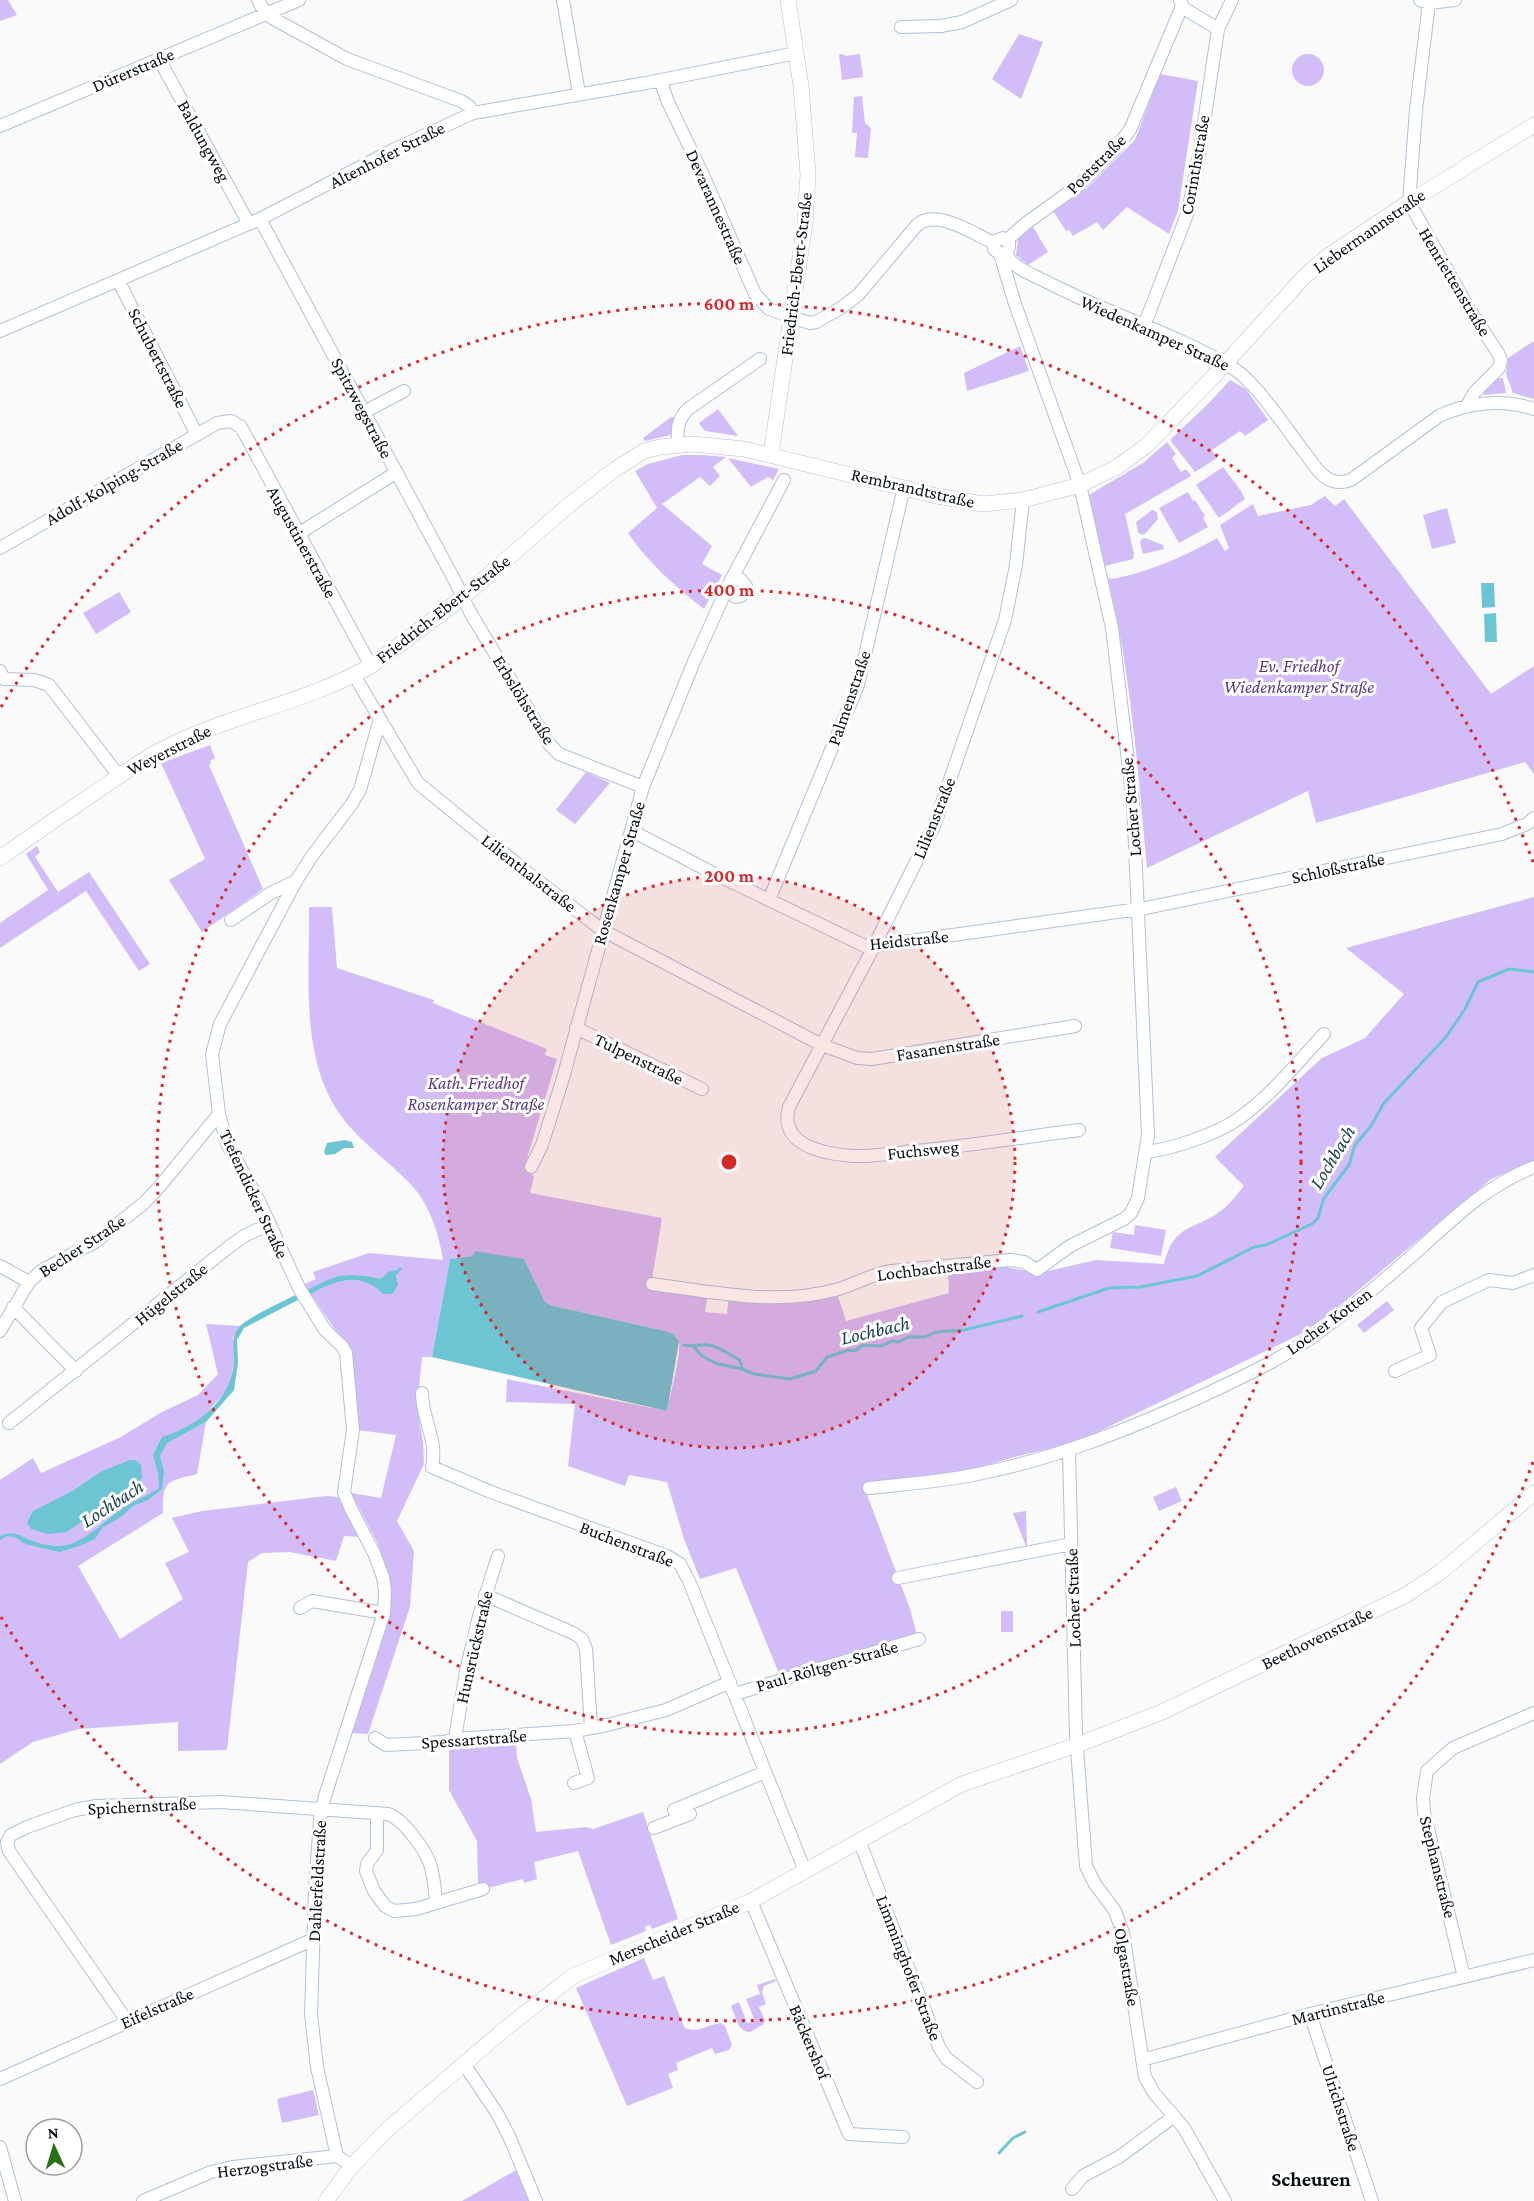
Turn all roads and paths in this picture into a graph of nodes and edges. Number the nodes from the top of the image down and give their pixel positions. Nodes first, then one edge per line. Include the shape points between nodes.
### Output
1 (258, 0) edge
2 (299, 0) edge
3 (563, 0) edge
4 (788, 0) edge
5 (1011, 0) edge
6 (1232, 0) edge
7 (1455, 0) edge
8 (1425, 1) edge
9 (1181, 3) edge
10 (267, 14) junction
11 (901, 27) dead end
12 (1218, 29) junction
13 (796, 53) junction
14 (159, 59) junction
15 (660, 80) junction
16 (579, 94) junction
17 (473, 113) junction
18 (1534, 125) edge
19 (0, 126) edge
20 (1409, 202) junction
21 (928, 219) joint
22 (255, 221) junction
23 (999, 250) junction
24 (1022, 269) junction
25 (118, 280) junction
26 (1015, 304) junction
27 (790, 317) junction
28 (1144, 326) junction
29 (0, 331) edge
30 (760, 359) dead end
31 (1226, 364) junction
32 (404, 391) dead end
33 (1467, 406) junction
34 (1534, 409) edge
35 (364, 412) junction
36 (231, 421) joint
37 (197, 435) junction
38 (678, 445) junction
39 (771, 454) junction
40 (397, 472) junction
41 (783, 480) dead end
42 (1080, 485) junction
43 (904, 487) junction
44 (1023, 500) junction
45 (298, 534) junction
46 (0, 548) edge
47 (462, 598) junction
48 (370, 666) junction
49 (354, 675) junction
50 (1, 678) edge
51 (380, 719) junction
52 (119, 776) junction
53 (643, 787) junction
54 (1534, 818) edge
55 (632, 831) junction
56 (0, 858) edge
57 (296, 881) junction
58 (769, 900) junction
59 (1138, 908) junction
60 (231, 920) dead end
61 (603, 930) junction
62 (874, 947) junction
63 (1075, 1026) dead end
64 (576, 1028) junction
65 (1324, 1034) dead end
66 (822, 1045) junction
67 (702, 1089) dead end
68 (219, 1114) junction
69 (787, 1115) joint
70 (1079, 1130) dead end
71 (1146, 1152) junction
72 (531, 1167) dead end
73 (1534, 1167) edge
74 (270, 1224) junction
75 (0, 1266) edge
76 (1037, 1270) joint
77 (1534, 1275) edge
78 (29, 1282) junction
79 (652, 1284) dead end
80 (13, 1307) junction
81 (0, 1331) edge
82 (76, 1371) junction
83 (1395, 1371) dead end
84 (422, 1393) dead end
85 (9, 1423) dead end
86 (1068, 1451) junction
87 (346, 1472) joint
88 (869, 1488) dead end
89 (1534, 1493) edge
90 (1071, 1545) junction
91 (498, 1556) dead end
92 (898, 1578) dead end
93 (485, 1596) junction
94 (300, 1608) dead end
95 (384, 1613) junction
96 (919, 1640) dead end
97 (732, 1688) junction
98 (1534, 1713) edge
99 (591, 1728) junction
100 (575, 1731) junction
101 (375, 1738) dead end
102 (455, 1739) junction
103 (1077, 1745) junction
104 (765, 1772) junction
105 (574, 1783) dead end
106 (322, 1809) junction
107 (377, 1813) junction
108 (654, 1828) dead end
109 (859, 1840) junction
110 (805, 1871) junction
111 (483, 1888) dead end
112 (751, 1901) junction
113 (436, 1902) junction
114 (314, 1938) junction
115 (1534, 1960) edge
116 (1464, 1977) junction
117 (1310, 2014) junction
118 (127, 2021) junction
119 (1142, 2060) junction
120 (464, 2064) junction
121 (0, 2079) edge
122 (977, 2082) dead end
123 (1173, 2117) junction
124 (903, 2137) dead end
125 (0, 2146) edge
126 (337, 2156) junction
127 (352, 2166) junction
128 (1072, 2189) dead end
129 (15, 2201) edge
130 (143, 2201) edge
131 (326, 2201) edge
132 (536, 2201) edge
133 (1225, 2201) edge
134 (1372, 2201) edge

1 - 10 street
2 - 10 street, Dürerstraße
3 - 16 street
4 - 13 main road, Friedrich-Ebert-Straße
5 - 11 street via 962,22
6 - 12 street, Corinthstraße
7 - 8 street
8 - 20 street
9 - 12 street
9 - 23 street, Poststraße via 1130,130 1078,185 1007,240 1001,238
10 - 14 street, Dürerstraße
10 - 17 street via 347,59 461,101
12 - 28 street, Corinthstraße via 1188,212
13 - 15 street, Altenhofer Straße
13 - 27 main road, Friedrich-Ebert-Straße via 808,174 805,223
14 - 19 street, Dürerstraße
14 - 22 street, Baldungweg
15 - 16 street, Altenhofer Straße
15 - 27 street, Devarannestraße via 755,294 764,305
16 - 17 street, Altenhofer Straße
17 - 22 street, Altenhofer Straße
18 - 20 main road, Liebermannstraße
20 - 31 main road, Liebermannstraße via 1324,259
20 - 33 street, Henriettenstraße via 1500,356 1499,368 1474,393
21 - 23 street, Wiedenkamper Straße via 944,221
21 - 27 street, Devarannestraße via 917,225 868,285 841,308 816,322
22 - 25 street, Altenhofer Straße
22 - 35 street, Spitzwegstraße
23 - 24 street, Wiedenkamper Straße
23 - 26 street, Locher Straße
24 - 26 street
24 - 28 street, Wiedenkamper Straße
25 - 29 street, Altenhofer Straße
25 - 37 street, Schubertstraße
26 - 42 street, Locher Straße
27 - 39 main road, Friedrich-Ebert-Straße
28 - 31 street, Wiedenkamper Straße
30 - 38 street, Friedrich-Ebert-Straße via 688,408 677,426
31 - 33 street, Wiedenkamper Straße via 1246,379 1320,473 1343,483 1439,416
31 - 42 main road, Rembrandtstraße via 1134,456
32 - 35 street
33 - 34 street, Wiedenkamper Straße via 1496,403
35 - 40 street, Spitzwegstraße
36 - 37 street, Adolf-Kolping-Straße via 217,423
36 - 45 street, Augustinerstraße via 241,427
37 - 46 street, Adolf-Kolping-Straße
38 - 39 main road, Friedrich-Ebert-Straße via 704,444
38 - 47 main road, Friedrich-Ebert-Straße via 645,451 614,470
39 - 43 main road, Rembrandtstraße
40 - 45 street
40 - 47 street, Spitzwegstraße
41 - 53 street, Rosenkamper Straße via 729,584
42 - 44 main road, Rembrandtstraße
42 - 59 street, Locher Straße via 1112,628 1133,802
43 - 44 main road, Rembrandtstraße via 973,503
43 - 58 street, Palmenstraße via 858,685
44 - 62 street, Lilienstraße via 1016,565 997,646 934,826
45 - 48 street, Augustinerstraße
47 - 48 main road, Friedrich-Ebert-Straße
47 - 53 street, Erbslöhstraße via 551,747
48 - 49 main road, Friedrich-Ebert-Straße
49 - 51 street, Lilienthalstraße
49 - 52 main road, Weyerstraße via 190,736
50 - 52 street via 34,680 50,686
51 - 57 street, Tiefendicker Straße via 357,796
51 - 61 street, Lilienthalstraße via 418,783
52 - 56 main road, Weyerstraße
53 - 55 street, Rosenkamper Straße
54 - 59 street, Schloßstraße via 1502,834
55 - 58 street, Heidstraße
55 - 61 street, Rosenkamper Straße
57 - 60 street
57 - 68 street, Tiefendicker Straße via 220,1024 212,1054
58 - 62 street, Heidstraße via 863,946
59 - 62 street, Heidstraße
59 - 71 street, Locher Straße
61 - 64 street, Rosenkamper Straße
61 - 66 street, Lilienthalstraße
62 - 66 street, Lilienstraße
63 - 66 street, Fasanenstraße via 872,1059 856,1058
64 - 67 street, Tulpenstraße
64 - 72 street, Rosenkamper Straße via 542,1145
65 - 71 street via 1277,1086 1236,1120 1164,1149
66 - 69 street, Lilienstraße
68 - 74 street, Tiefendicker Straße via 227,1143
68 - 78 street, Becher Straße via 144,1203 95,1242 41,1271
69 - 70 street, Fuchsweg via 789,1131 796,1140 855,1156
71 - 76 street, Locher Straße via 1138,1198 1131,1213 1070,1246
73 - 86 street, Locher Kotten via 1481,1195 1302,1345 1234,1381
74 - 82 street, Hügelstraße via 230,1246
74 - 87 street, Tiefendicker Straße via 298,1288 325,1330 346,1353 353,1430
75 - 78 street
76 - 79 street, Lochbachstraße via 1010,1260 891,1271 873,1274 836,1290 765,1298
77 - 83 street via 1513,1283 1489,1280 1442,1302 1421,1328 1430,1355
78 - 80 street, Becher Straße
80 - 81 street, Becher Straße
80 - 82 street
82 - 85 street, Hügelstraße
84 - 97 street, Buchenstraße via 434,1446 432,1467 677,1561 683,1567
86 - 88 street, Locher Kotten via 965,1477
86 - 90 street, Locher Straße
87 - 95 street, Dahlerfeldstraße via 344,1492 383,1577
89 - 103 main road, Beethovenstraße via 1442,1571 1406,1595 1175,1706
90 - 92 street
90 - 103 street, Locher Straße
91 - 93 street, Hunsrückstraße
93 - 99 street via 582,1639
93 - 102 street, Hunsrückstraße via 466,1671
94 - 95 street via 312,1601
95 - 106 street, Dahlerfeldstraße
96 - 97 street, Paul-Röltgen-Straße
97 - 99 street, Spessartstraße via 659,1713
97 - 104 street, Buchenstraße
98 - 116 street, Stephanstraße via 1453,1748 1427,1771 1424,1812
99 - 100 street, Spessartstraße
100 - 102 street, Spessartstraße
100 - 105 street via 588,1778
101 - 102 street, Spessartstraße via 386,1745
103 - 109 main road, Merscheider Straße via 971,1779
103 - 119 street, Olgastraße via 1086,1866 1119,1922
104 - 108 street
104 - 110 street, Buchenstraße
106 - 107 street
106 - 114 street, Dahlerfeldstraße
106 - 118 street, Spichernstraße via 209,1802 96,1806 60,1814 11,1835 7,1842 9,1851
107 - 113 street via 396,1818 424,1853 430,1863
107 - 113 street via 377,1850 366,1871 374,1891 394,1911
109 - 110 main road, Merscheider Straße
109 - 122 street, Limminghofer Straße via 939,2047 945,2058
110 - 112 main road, Merscheider Straße
111 - 113 street
112 - 120 main road, Merscheider Straße via 573,1976
112 - 124 street, Bäckershof via 849,2134
114 - 118 street, Eifelstraße
114 - 126 street, Dahlerfeldstraße via 311,2014 315,2058
115 - 116 street, Martinstraße
116 - 117 street, Martinstraße
117 - 119 street, Martinstraße
117 - 134 street, Ulrichstraße
118 - 121 street, Eifelstraße
119 - 123 street, Olgastraße via 1145,2077
120 - 127 main road, Merscheider Straße via 380,2136
120 - 132 street via 497,2113
123 - 128 street via 1119,2157 1083,2176
123 - 133 street, Olgastraße via 1184,2128
125 - 129 street
126 - 127 street, Herzogstraße
126 - 130 street, Herzogstraße via 224,2169
127 - 131 main road, Merscheider Straße

